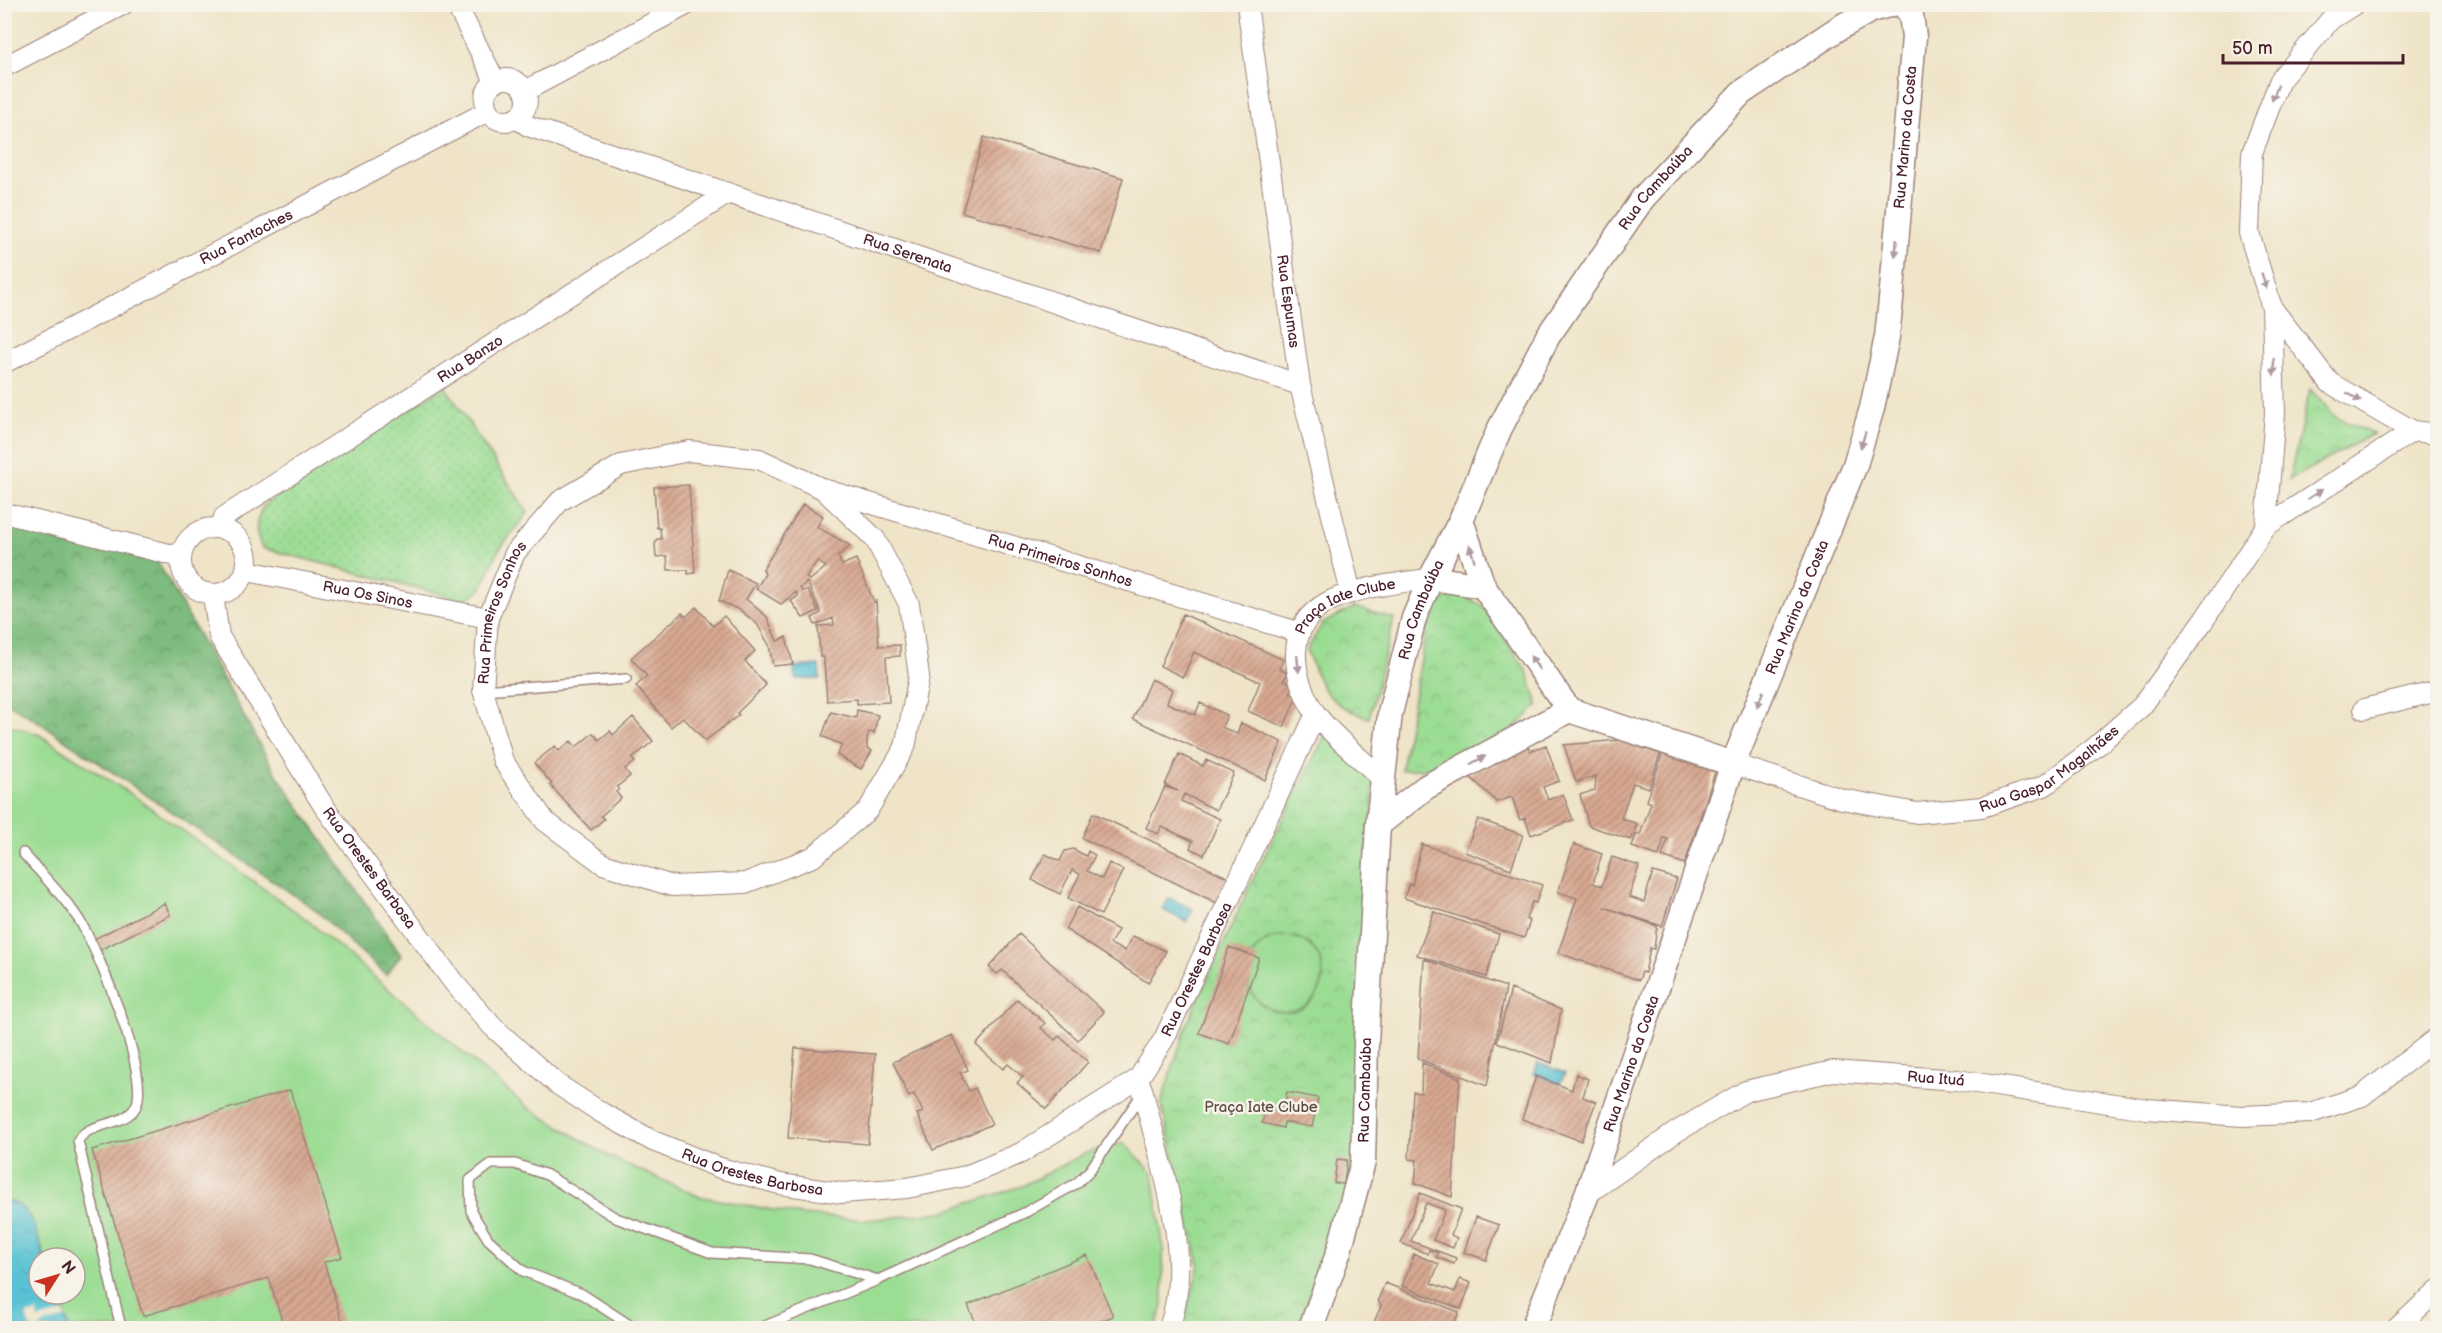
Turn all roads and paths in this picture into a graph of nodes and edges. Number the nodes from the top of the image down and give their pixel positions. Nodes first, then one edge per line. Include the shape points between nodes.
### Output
1 (124, 4) edge
2 (456, 4) edge
3 (688, 4) edge
4 (1247, 4) edge
5 (1859, 4) edge
6 (1893, 4) edge
7 (1903, 4) edge
8 (2355, 4) edge
9 (1839, 28) junction
10 (4, 66) edge
11 (495, 81) junction
12 (525, 92) junction
13 (488, 111) junction
14 (517, 118) junction
15 (728, 194) junction
16 (2272, 308) junction
17 (4, 363) edge
18 (1300, 385) junction
19 (2413, 431) junction
20 (2438, 434) edge
21 (823, 489) junction
22 (4, 513) edge
23 (1461, 520) junction
24 (2266, 526) junction
25 (221, 528) junction
26 (181, 557) junction
27 (247, 571) junction
28 (1431, 578) junction
29 (1483, 586) junction
30 (1351, 593) junction
31 (213, 595) junction
32 (488, 618) junction
33 (1298, 632) junction
34 (626, 679) dead end
35 (483, 690) junction
36 (2438, 691) edge
37 (1569, 710) junction
38 (2364, 710) dead end
39 (1316, 714) junction
40 (1733, 764) junction
41 (1383, 780) junction
42 (1426, 787) junction
43 (1378, 825) junction
44 (23, 853) dead end
45 (2438, 1036) edge
46 (1141, 1085) junction
47 (1587, 1194) junction
48 (878, 1280) junction
49 (2438, 1290) edge
50 (121, 1329) edge
51 (634, 1329) edge
52 (760, 1329) edge
53 (1169, 1329) edge
54 (1311, 1329) edge
55 (1533, 1329) edge
56 (2397, 1329) edge

1 - 10 street
2 - 11 street
3 - 12 street
4 - 18 street, Rua Espumas
5 - 9 street, Rua Cambaúba
6 - 9 street, Rua Cambaúba via 1871,10
7 -> 40 street, Rua Marino da Costa via 1911,15 1914,37 1892,290 1880,375 1855,465
8 -> 16 street via 2331,19 2280,80 2252,153 2249,233
9 - 23 street, Rua Cambaúba via 1742,93 1643,198 1548,336 1499,430
11 - 12 street via 510,79
11 - 13 street via 486,93
12 - 14 street via 527,106
13 - 14 street via 501,121
13 - 17 street, Rua Fantoches
14 - 15 street, Rua Serenata via 528,126
15 - 18 street, Rua Serenata
15 - 25 street, Rua Banzo via 224,517
16 -> 19 street via 2331,383
16 -> 24 street via 2276,413
18 - 30 street, Rua Espumas
19 - 20 street
24 -> 19 street, Rua Gaspar Magalhães
21 - 32 street, Rua Primeiros Sonhos via 759,459 690,451 621,465 561,501 515,553
21 - 33 street, Rua Primeiros Sonhos
21 - 35 street, Rua Primeiros Sonhos via 875,539 909,604 919,676 904,747 868,810 813,857 745,883 672,886 603,864 545,821 503,761
22 - 26 street
23 - 28 street, Rua Cambaúba
29 -> 23 street
24 - 40 street, Rua Gaspar Magalhães via 2142,706 2044,786 1982,807 1917,813 1842,799
25 - 26 street via 210,528 191,537
25 - 27 street via 240,539 246,549
26 - 31 street via 181,568 192,587
27 - 31 street via 234,589
27 - 32 street, Rua Os Sinos
28 - 29 street
28 - 30 street, Praça Iate Clube
28 - 41 street, Rua Cambaúba via 1414,618 1390,713
37 -> 29 street
30 - 33 street, Praça Iate Clube via 1313,612
31 - 46 street, Rua Orestes Barbosa via 219,636 323,805 454,983 493,1027 557,1084 652,1141 720,1168 780,1184 842,1193 908,1188 966,1176 1021,1153
32 - 35 street, Rua Primeiros Sonhos
33 -> 39 street, Praça Iate Clube via 1300,683
34 - 35 lane
36 - 38 street
37 - 40 street, Rua Gaspar Magalhães
42 -> 37 street
39 - 41 street, Praça Iate Clube
39 - 46 street, Rua Orestes Barbosa
40 - 47 street, Rua Marino da Costa
41 - 42 street
41 - 43 street, Rua Cambaúba
42 - 43 street
43 - 54 street, Rua Cambaúba via 1363,1162 1340,1251
44 - 50 lane via 85,931 121,1009 140,1093 136,1107 127,1116 87,1131 78,1141
45 - 47 street, Rua Ituá via 2362,1096 2310,1113 2242,1116 2147,1109 1957,1080 1833,1071 1746,1091 1677,1132
46 - 48 lane via 1090,1170 1077,1183 1026,1212
46 - 53 street via 1177,1236 1178,1286
47 - 55 street
48 - 51 lane via 810,1258 712,1253 616,1218 547,1175 515,1164 491,1164 470,1180 471,1211 488,1239 523,1271 582,1294
48 - 52 lane
49 - 56 street

